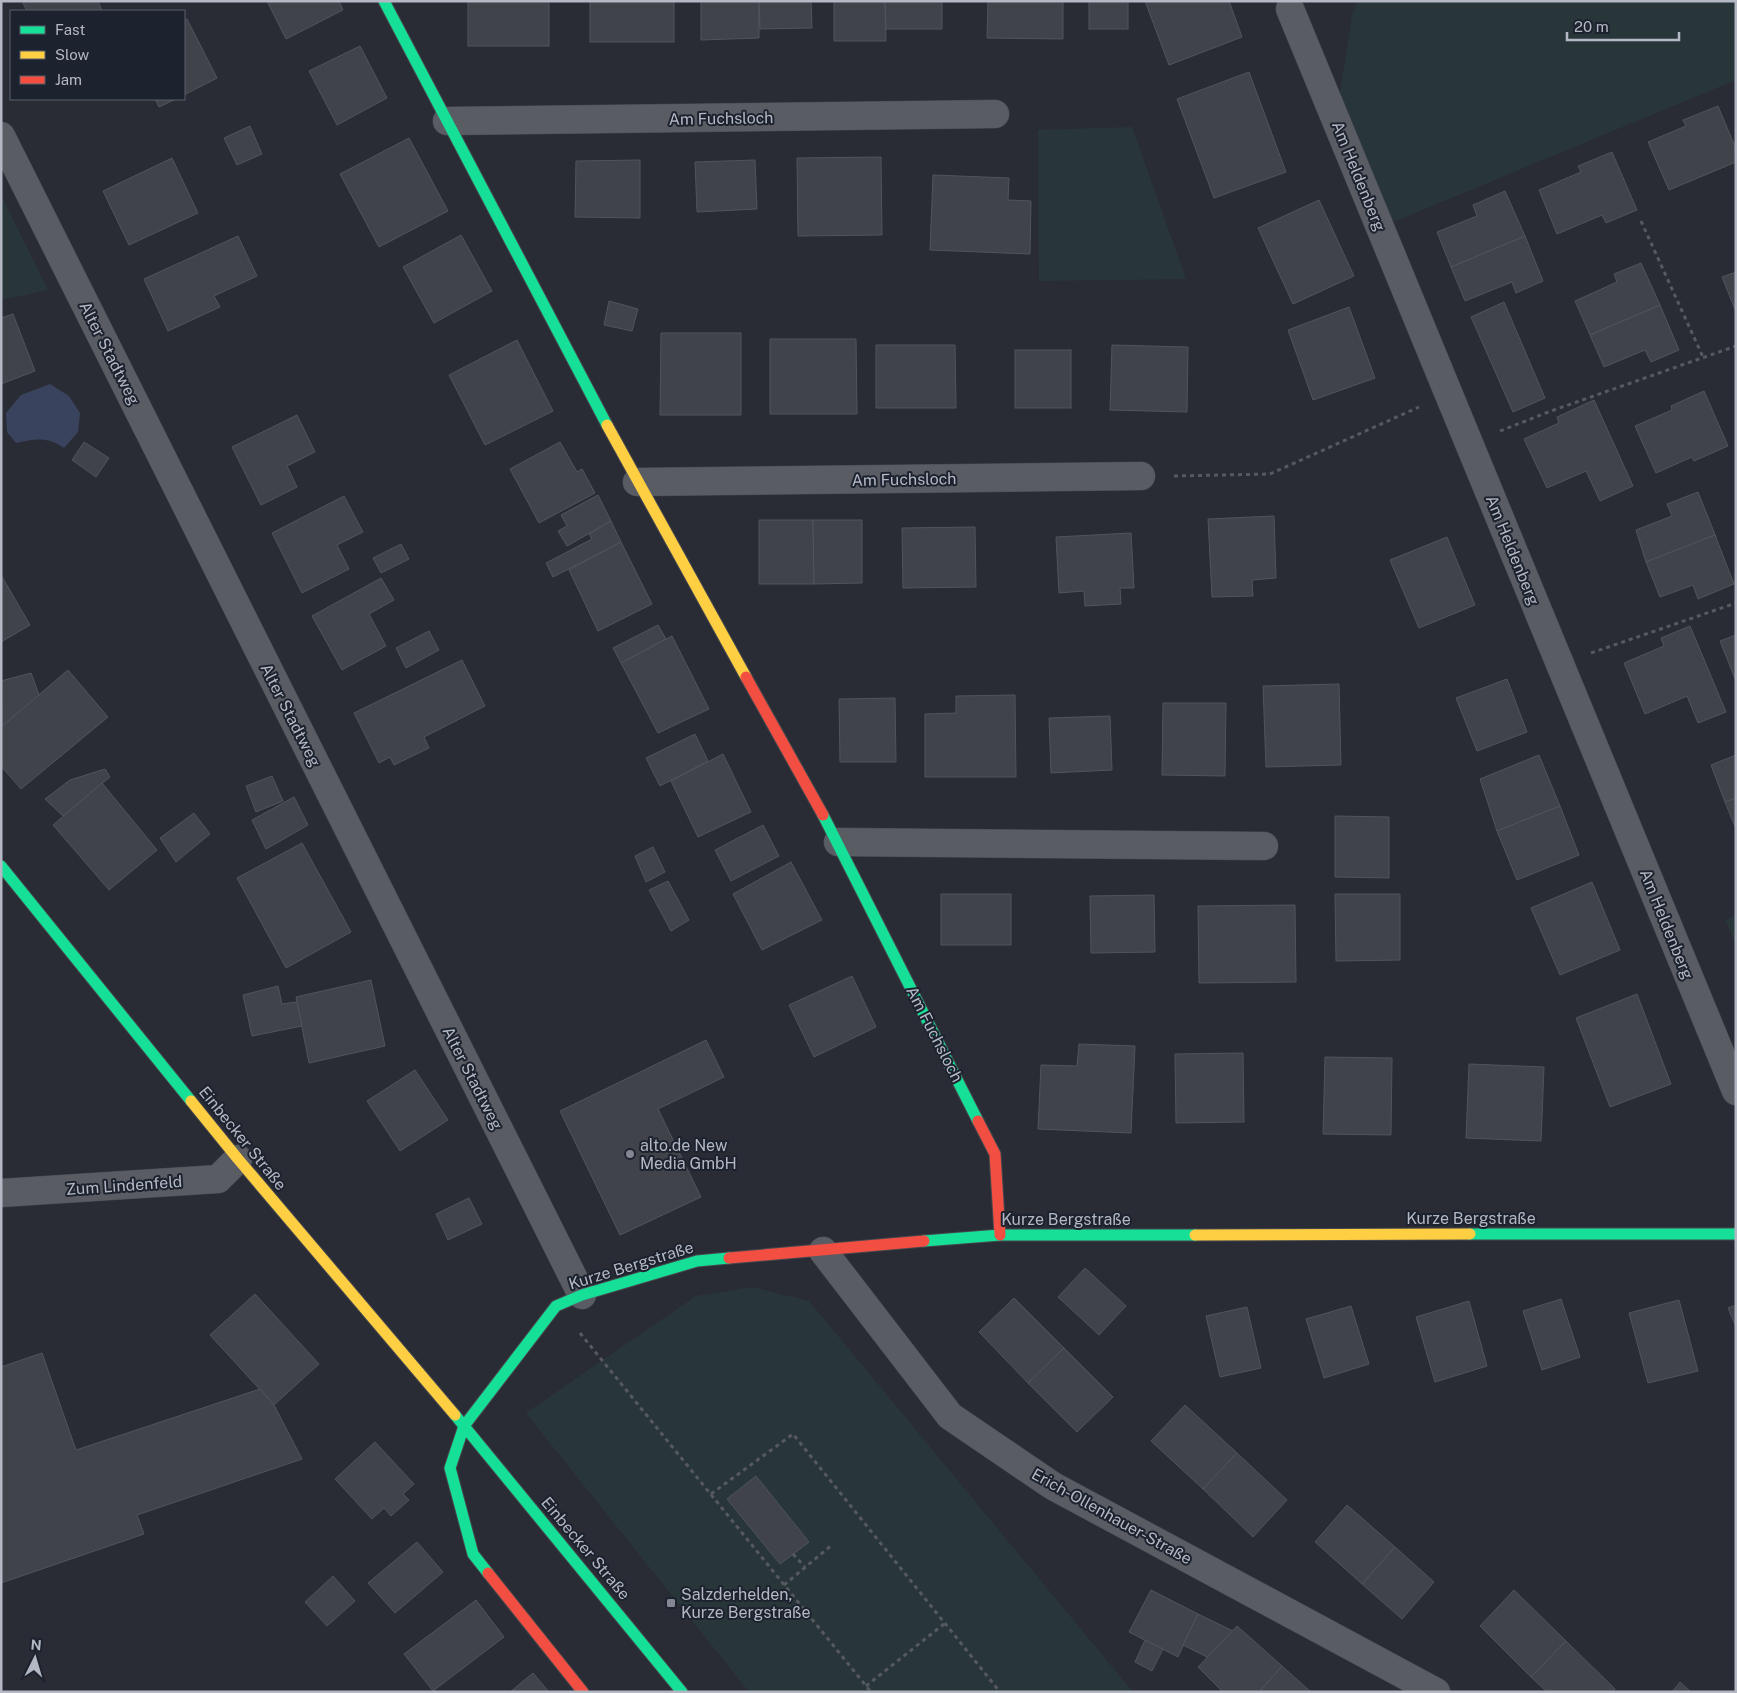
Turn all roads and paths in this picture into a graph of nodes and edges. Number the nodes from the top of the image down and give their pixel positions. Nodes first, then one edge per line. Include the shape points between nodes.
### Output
1 (384, 1) edge
2 (1290, 9) dead end
3 (995, 114) dead end
4 (447, 121) junction
5 (1, 136) edge
6 (1641, 221) dead end
7 (1736, 346) edge
8 (1703, 357) junction
9 (1450, 396) junction
10 (1469, 443) junction
11 (1141, 476) joint
12 (637, 482) junction
13 (1736, 603) edge
14 (1560, 664) junction
15 (838, 842) junction
16 (1264, 846) dead end
17 (1, 866) edge
18 (1736, 1092) edge
19 (238, 1159) junction
20 (1, 1193) edge
21 (1736, 1234) edge
22 (1000, 1235) junction
23 (823, 1251) junction
24 (582, 1294) junction
25 (556, 1306) junction
26 (464, 1426) junction
27 (710, 1494) junction
28 (834, 1544) dead end
29 (793, 1554) dead end
30 (805, 1567) junction
31 (784, 1585) junction
32 (944, 1624) junction
33 (866, 1686) junction
34 (584, 1692) edge
35 (682, 1692) edge
36 (871, 1692) edge
37 (1000, 1692) edge
38 (1436, 1692) edge

1 - 4 street, Am Fuchsloch
2 - 9 street, Am Heldenberg
3 - 4 street, Am Fuchsloch
4 - 12 street, Am Fuchsloch
5 - 24 street, Alter Stadtweg
6 - 8 path
7 - 8 path
8 - 10 path
9 - 10 street, Am Heldenberg
9 - 11 path via 1270,474
10 - 14 street, Am Heldenberg
11 - 12 street, Am Fuchsloch
12 - 15 street, Am Fuchsloch
13 - 14 path
14 - 18 street, Am Heldenberg
15 - 16 street
15 - 22 street, Am Fuchsloch via 995,1154
17 - 19 street, Einbecker Straße
19 - 20 street, Zum Lindenfeld via 218,1179
19 - 26 street, Einbecker Straße
21 - 22 street, Kurze Bergstraße
22 - 23 street, Kurze Bergstraße
23 - 24 street, Kurze Bergstraße via 697,1260
23 - 38 street, Erich-Ollenhauer-Straße via 950,1416 1052,1486
24 - 25 street, Kurze Bergstraße
25 - 26 street, Kurze Bergstraße
25 - 27 path
26 - 34 street via 450,1468 473,1554
26 - 35 street, Einbecker Straße
27 - 31 path
27 - 32 path via 793,1434
28 - 30 path
29 - 30 path
30 - 31 path
31 - 33 path
32 - 33 path
32 - 37 path
33 - 36 path

